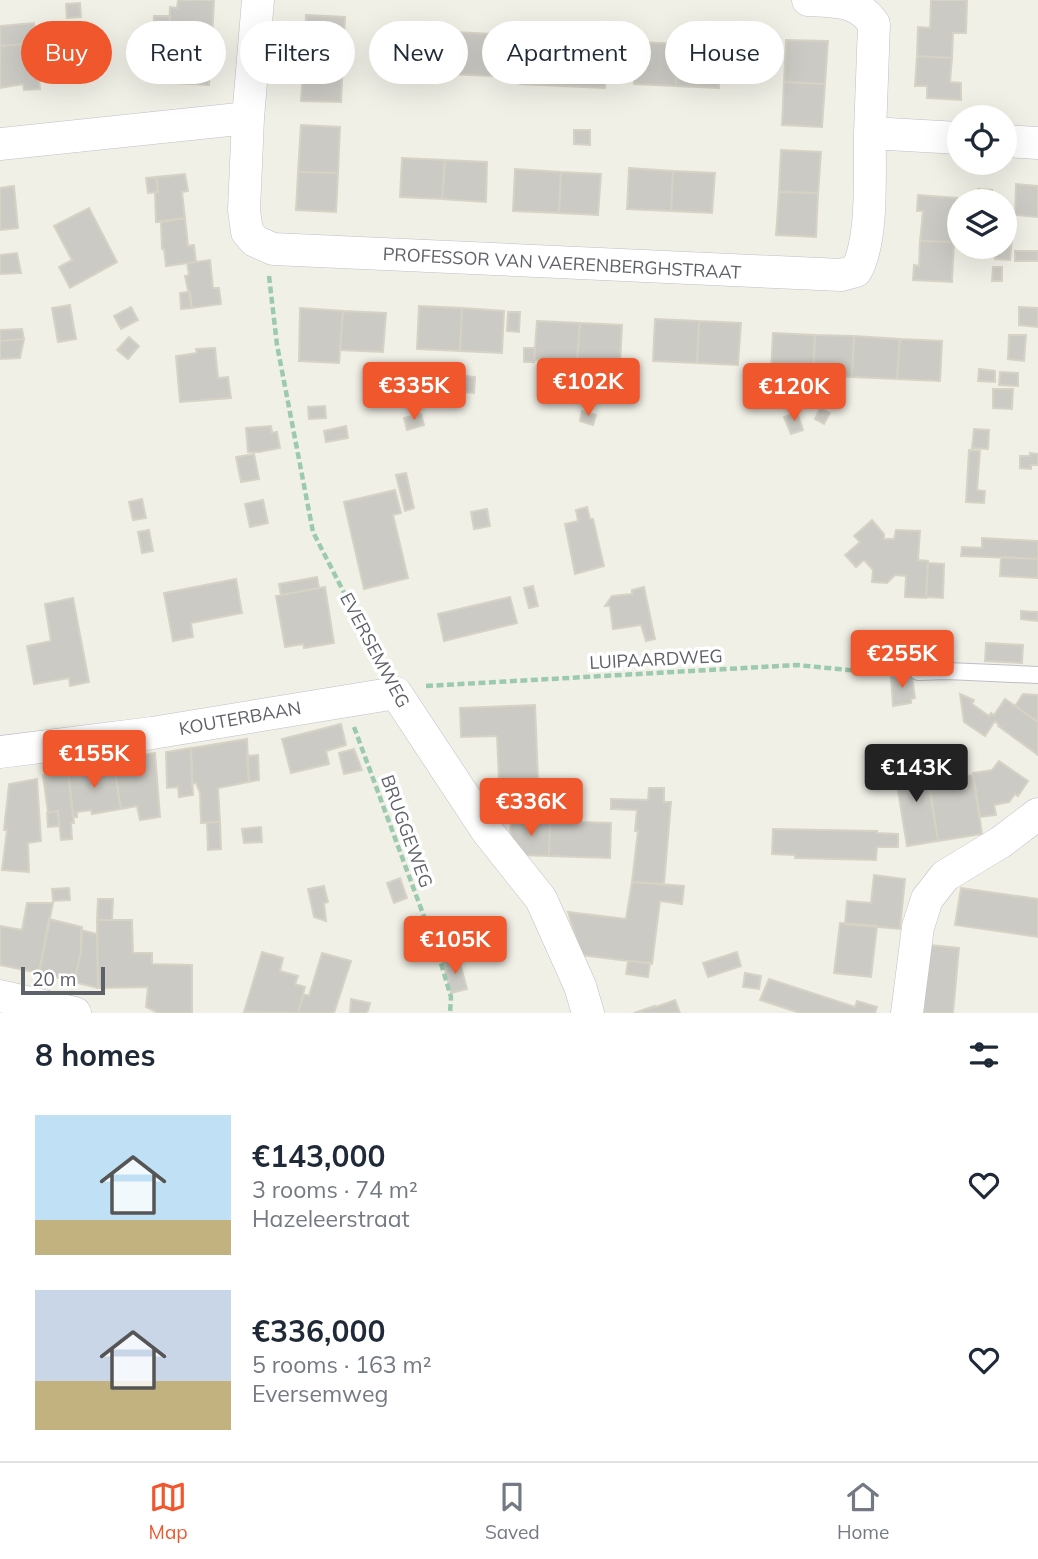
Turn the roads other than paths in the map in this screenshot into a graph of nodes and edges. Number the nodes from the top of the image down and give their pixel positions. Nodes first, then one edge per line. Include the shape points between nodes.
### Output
1 (257, 0) edge
2 (808, 0) edge
3 (248, 118) junction
4 (870, 133) junction
5 (947, 137) edge
6 (1017, 141) edge
7 (1038, 142) edge
8 (0, 144) edge
9 (918, 672) road end
10 (1038, 675) edge
11 (396, 693) joint
12 (0, 752) edge
13 (1038, 814) edge
14 (0, 996) edge
15 (43, 1009) edge
16 (75, 1013) edge
17 (588, 1013) edge
18 (907, 1013) edge

1 - 3 street
2 - 4 street, PROFESSOR VAN VAERENBERGHSTRAAT via 853,2 866,10 874,24
3 - 4 street, PROFESSOR VAN VAERENBERGHSTRAAT via 247,232 268,247 841,275 856,271 864,257
3 - 8 street
4 - 5 street
6 - 7 street
9 - 10 lane
11 - 12 street, KOUTERBAAN via 152,733
11 - 17 street, EVERSEMWEG via 487,831 541,899
13 - 18 street via 945,876 927,899 918,926
14 - 15 street
15 - 16 street

